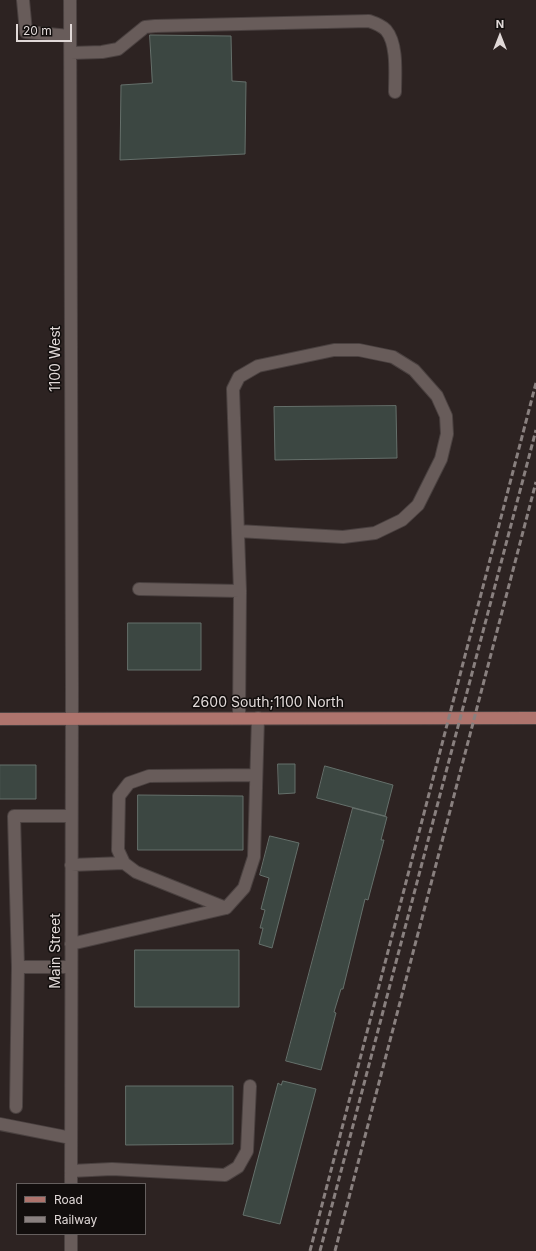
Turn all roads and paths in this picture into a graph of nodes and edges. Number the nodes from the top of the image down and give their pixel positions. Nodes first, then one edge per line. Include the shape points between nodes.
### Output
1 (23, 0) edge
2 (70, 0) edge
3 (70, 36) junction
4 (71, 53) junction
5 (396, 92) dead end
6 (238, 531) junction
7 (139, 589) dead end
8 (240, 590) junction
9 (0, 718) edge
10 (71, 718) junction
11 (240, 718) junction
12 (258, 718) junction
13 (536, 718) edge
14 (256, 775) junction
15 (71, 816) junction
16 (124, 864) junction
17 (71, 865) junction
18 (226, 908) junction
19 (71, 944) junction
20 (18, 966) junction
21 (71, 966) junction
22 (250, 1086) dead end
23 (16, 1106) dead end
24 (0, 1124) edge
25 (71, 1138) junction
26 (71, 1171) junction
27 (71, 1183) edge
28 (71, 1235) edge
29 (71, 1251) edge

1 - 3 street via 26,32
2 - 3 street, 1100 West
3 - 4 street, 1100 West
4 - 5 street via 118,49 145,27 369,20 386,30 391,40 395,59
4 - 10 street, 1100 West
6 - 6 street via 233,389 239,377 258,366 334,350 359,350 393,357 414,370 437,396 446,416 447,434 441,459 418,505 402,520 375,533 343,536
6 - 8 street
7 - 8 street
8 - 11 street
9 - 10 main road, 2600 South;1100 North
10 - 11 main road, 2600 South;1100 North
10 - 15 street, Main Street
11 - 12 main road, 2600 South;1100 North
12 - 13 main road, 2600 South;1100 North
12 - 14 street
14 - 16 street via 149,776 129,783 119,796 118,850
14 - 18 street via 254,857 244,888
15 - 17 street, Main Street
15 - 20 street via 14,816
16 - 17 street
16 - 18 street via 136,872
17 - 19 street, Main Street
18 - 19 street
19 - 21 street, Main Street
20 - 21 street
20 - 23 street
21 - 25 street, Main Street
22 - 26 street via 247,1151 238,1167 225,1175 112,1168
24 - 25 street
25 - 26 street, Main Street
26 - 27 street, Main Street
28 - 29 street

